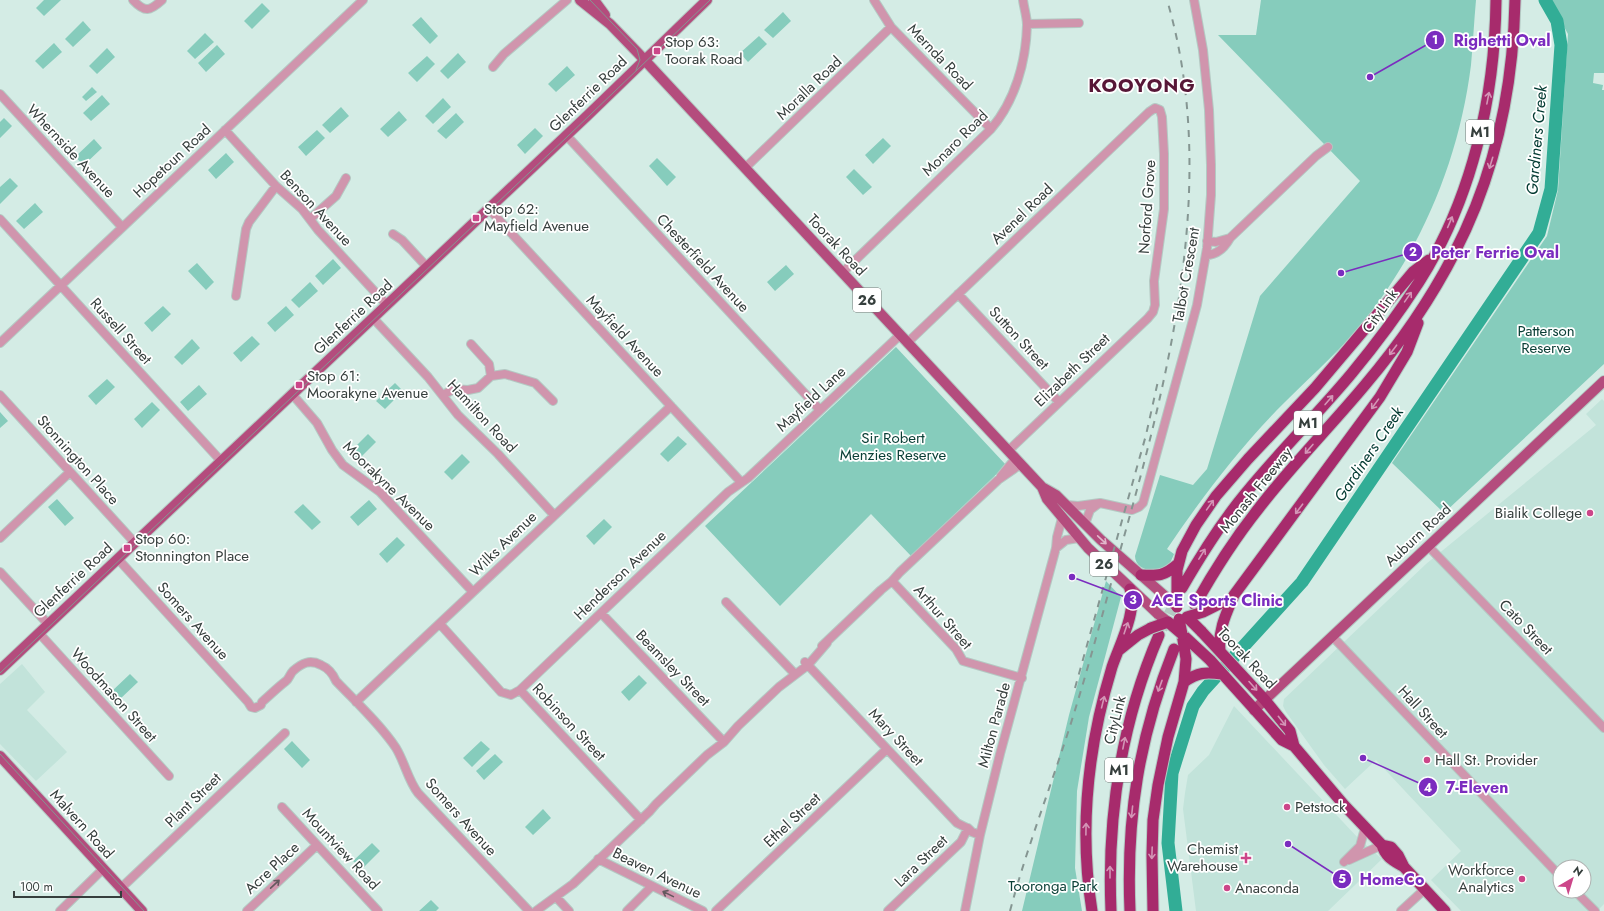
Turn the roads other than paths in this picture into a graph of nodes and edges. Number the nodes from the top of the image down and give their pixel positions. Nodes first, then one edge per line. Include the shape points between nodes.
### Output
1 (133, 0) edge
2 (162, 0) edge
3 (363, 0) edge
4 (567, 0) edge
5 (580, 0) edge
6 (594, 0) edge
7 (707, 0) edge
8 (874, 0) edge
9 (1022, 0) edge
10 (1194, 0) edge
11 (1496, 0) edge
12 (1515, 0) edge
13 (1079, 23) dead end
14 (610, 24) junction
15 (1027, 24) junction
16 (892, 27) junction
17 (645, 60) junction
18 (494, 67) dead end
19 (0, 94) edge
20 (1158, 108) joint
21 (991, 129) junction
22 (225, 130) junction
23 (566, 135) junction
24 (1328, 147) dead end
25 (746, 168) junction
26 (346, 178) dead end
27 (276, 186) junction
28 (488, 209) junction
29 (0, 219) edge
30 (310, 220) junction
31 (122, 227) junction
32 (393, 234) dead end
33 (1230, 238) junction
34 (1208, 241) junction
35 (1206, 255) junction
36 (1433, 257) junction
37 (427, 267) junction
38 (842, 273) junction
39 (61, 286) junction
40 (958, 294) junction
41 (236, 296) dead end
42 (387, 305) junction
43 (1424, 307) junction
44 (1154, 308) joint
45 (373, 318) junction
46 (900, 335) junction
47 (0, 343) edge
48 (908, 343) junction
49 (471, 344) dead end
50 (491, 376) junction
51 (1604, 381) edge
52 (292, 394) junction
53 (0, 395) edge
54 (443, 395) junction
55 (553, 401) dead end
56 (1059, 402) junction
57 (671, 406) junction
58 (820, 410) junction
59 (1008, 451) junction
60 (221, 461) junction
61 (1018, 462) junction
62 (70, 472) junction
63 (741, 482) junction
64 (1042, 486) junction
65 (1099, 503) junction
66 (1067, 505) junction
67 (554, 515) junction
68 (1062, 518) junction
69 (1085, 524) junction
70 (0, 538) edge
71 (1079, 538) junction
72 (135, 543) junction
73 (1428, 546) junction
74 (1056, 548) junction
75 (118, 559) junction
76 (1178, 564) junction
77 (0, 572) edge
78 (1141, 575) junction
79 (894, 583) junction
80 (1182, 588) tunnel mouth
81 (1130, 589) junction
82 (473, 592) junction
83 (1234, 596) junction
84 (726, 602) dead end
85 (1195, 605) dead end
86 (1177, 607) junction
87 (601, 613) junction
88 (1183, 618) junction
89 (1168, 622) junction
90 (48, 624) junction
91 (440, 624) junction
92 (1155, 632) junction
93 (39, 634) junction
94 (1182, 634) junction
95 (1332, 636) junction
96 (1174, 649) dead end
97 (1220, 650) junction
98 (1118, 651) junction
99 (807, 663) junction
100 (0, 670) edge
101 (793, 672) junction
102 (1222, 674) junction
103 (1022, 678) junction
104 (1184, 684) junction
105 (520, 690) junction
106 (1265, 700) junction
107 (356, 702) junction
108 (1254, 710) junction
109 (1604, 728) edge
110 (285, 732) dead end
111 (722, 740) junction
112 (1294, 746) junction
113 (887, 748) junction
114 (0, 756) edge
115 (169, 776) dead end
116 (282, 807) dead end
117 (639, 817) junction
118 (969, 828) junction
119 (1365, 828) junction
120 (981, 831) junction
121 (317, 845) junction
122 (1382, 845) junction
123 (598, 859) junction
124 (1552, 868) edge
125 (103, 869) junction
126 (652, 886) junction
127 (121, 888) junction
128 (1425, 889) junction
129 (558, 899) junction
130 (1583, 899) edge
131 (60, 911) edge
132 (142, 911) edge
133 (246, 911) edge
134 (378, 911) edge
135 (529, 911) edge
136 (536, 911) edge
137 (546, 911) edge
138 (569, 911) edge
139 (627, 911) edge
140 (703, 911) edge
141 (716, 911) edge
142 (888, 911) edge
143 (965, 911) edge
144 (1092, 911) edge
145 (1111, 911) edge
146 (1130, 911) edge
147 (1153, 911) edge
148 (1401, 911) edge
149 (1445, 911) edge
150 (1595, 911) edge

1 - 2 street via 141,8 148,10
3 - 22 street, Hopetoun Road
4 - 18 street via 504,54
5 - 14 main road, Toorak Road / 26
6 - 14 main road, Toorak Road / 26
7 - 17 main road, Glenferrie Road
8 - 16 street, Mernda Road
9 - 15 street, Monaro Road
10 - 34 street, Talbot Crescent via 1203,50 1209,110 1211,165
36 -> 11 highway, CityLink / M1 via 1458,205 1476,151 1493,63
12 -> 43 highway, M1 via 1509,82 1495,151 1480,198 1463,238
13 - 15 street
14 - 17 main road, Toorak Road / 26
15 - 21 street, Monaro Road via 1017,82 1004,112
16 - 21 street, Mernda Road
16 - 25 street, Moralla Road
17 - 23 main road, Glenferrie Road
17 - 25 main road, Toorak Road / 26
19 - 31 street, Whernside Avenue
20 - 40 street, Avenel Road via 1148,112
20 - 44 street, Norford Grove via 1162,117 1164,209 1154,281
21 - 38 street, Monaro Road
22 - 27 street, Benson Avenue
22 - 31 street, Hopetoun Road
23 - 28 main road, Glenferrie Road
23 - 58 street, Chesterfield Avenue
24 - 33 street
25 - 38 main road, Toorak Road / 26
26 - 30 street via 338,193
27 - 30 street, Benson Avenue via 298,205
27 - 41 street via 246,229
28 - 37 main road, Glenferrie Road
28 - 57 street, Mayfield Avenue
29 - 39 street, Russell Street
30 - 42 street, Benson Avenue
31 - 39 street, Hopetoun Road
32 - 37 street
33 - 34 street via 1220,242
33 - 35 street via 1221,249
34 - 35 street, Talbot Crescent
35 - 65 street, Talbot Crescent via 1187,342 1143,503 1132,510
76 -> 36 highway via 1196,525 1225,485 1315,388 1413,272
80 -> 36 highway, CityLink / M1 via 1212,537 1258,479 1366,356
37 - 42 main road, Glenferrie Road
38 - 46 main road, Toorak Road / 26
39 - 47 street, Hopetoun Road
39 - 60 street, Russell Street
40 - 48 street, Avenel Road
40 - 56 street, Sutton Street
42 - 45 main road, Glenferrie Road
43 -> 83 highway via 1408,352 1380,397
43 -> 85 highway, Monash Freeway / M1 via 1366,384 1259,508 1227,552
44 - 56 street, Elizabeth Street via 1148,318
45 - 52 main road, Glenferrie Road
45 - 54 street, Hamilton Road
46 - 48 main road, Toorak Road / 26
46 - 58 street, Mayfield Lane
48 - 59 main road, Toorak Road / 26
49 - 50 street via 488,364
50 - 54 street via 478,388 454,389
50 - 55 street via 505,374 531,381 542,388
51 - 73 main road, Auburn Road
52 - 60 main road, Glenferrie Road
52 - 82 street, Moorakyne Avenue via 316,423 343,464 380,492
53 - 62 street, Stonnington Place
54 - 67 street, Hamilton Road via 458,415
56 - 59 street, Elizabeth Street
57 - 63 street, Mayfield Avenue
57 - 67 street, Wilks Avenue
58 - 63 street, Mayfield Lane
59 - 61 main road, Toorak Road / 26
60 - 72 main road, Glenferrie Road
61 - 64 main road, Toorak Road / 26
61 - 79 street via 909,564
62 - 70 street
62 - 72 street, Stonnington Place
63 - 87 street, Henderson Avenue
64 - 66 main road, Toorak Road / 26
64 - 68 main road, Toorak Road / 26 via 1047,499
65 - 66 street, Talbot Crescent
65 - 69 street via 1090,510
66 - 69 main road, Toorak Road / 26
67 - 82 street, Wilks Avenue
68 - 71 main road, Toorak Road / 26
68 - 74 street, Milton Parade
69 -> 78 main road, Toorak Road / 26
71 - 74 street via 1066,540
71 - 81 main road, Toorak Road / 26
72 - 75 main road, Glenferrie Road
73 - 95 main road, Auburn Road
73 - 109 street, Cato Street
74 - 103 street, Milton Parade
75 - 90 main road, Glenferrie Road
75 - 107 street, Somers Avenue via 250,707 261,705 287,681 292,672 313,661
76 - 78 highway via 1161,575
76 - 86 highway, bridge
77 - 90 street
78 - 86 main road, Toorak Road / 26, bridge
79 - 99 street via 881,590
79 - 103 street, Arthur Street via 956,649 963,661
81 - 89 main road, Toorak Road / 26, bridge
98 -> 81 highway via 1132,605
82 - 91 street, Wilks Avenue
83 - 88 highway, bridge via 1203,612
83 - 97 highway via 1220,634
84 - 101 street
86 - 88 highway, Toorak Road / 26
87 - 105 street, Henderson Avenue
87 - 111 street, Beamsley Street
88 - 89 highway, bridge
88 - 94 highway, bridge
88 - 97 highway, Toorak Road / 26, bridge
89 - 92 highway, bridge
89 - 94 highway, Toorak Road / 26, bridge
90 - 93 main road, Glenferrie Road
91 - 105 street, Robinson Street via 501,692 511,694
91 - 107 street, Wilks Avenue
92 - 98 highway via 1138,635
145 -> 92 highway, CityLink / M1 via 1111,833 1121,760
93 - 100 main road, Glenferrie Road
93 - 115 street, Woodmason Street
94 - 102 highway, Toorak Road / 26
94 - 104 highway via 1186,659
95 - 106 main road, Auburn Road
95 - 124 street, Hall Street
96 -> 146 highway, M1 via 1143,744 1134,791
97 -> 106 highway, Toorak Road / 26
144 -> 98 highway via 1086,863 1088,792 1100,715
99 - 101 street
99 - 113 street, Mary Street
101 - 111 street via 738,726 730,729
102 - 104 highway via 1202,673
102 - 108 highway, Toorak Road / 26
103 - 120 street, Milton Parade
104 -> 147 highway via 1168,737 1158,785 1152,855
105 - 117 street, Robinson Street
106 - 108 main road, Auburn Road
106 -> 112 highway, Toorak Road / 26 via 1290,732
107 - 135 street, Somers Avenue via 396,748 410,782 418,793
108 - 112 highway, Toorak Road / 26 via 1282,740
110 - 127 street, Plant Street
111 - 117 street via 656,804
112 - 119 highway, Toorak Road / 26
113 - 118 street, Mary Street via 957,823
113 - 141 street, Ethel Street
114 - 125 main road, Malvern Road
116 - 121 street, Mountview Road
117 - 123 street
118 - 120 street via 973,826
118 - 142 street, Lara Street via 961,842
119 - 122 highway, Toorak Road / 26
119 - 122 street via 1360,846 1344,862
120 - 143 street, Milton Parade
133 -> 121 street, Acre Place
121 - 134 street, Mountview Road
122 - 128 highway, Toorak Road / 26 via 1384,853 1404,867
123 - 126 street, Beaven Avenue
123 - 129 street
125 - 127 main road, Malvern Road
125 - 131 street
126 - 139 street
140 -> 126 street, Beaven Avenue
127 - 132 main road, Malvern Road
128 - 148 street
128 - 149 highway, Toorak Road / 26
129 - 136 street
129 - 137 street
129 - 138 street
130 - 150 street

